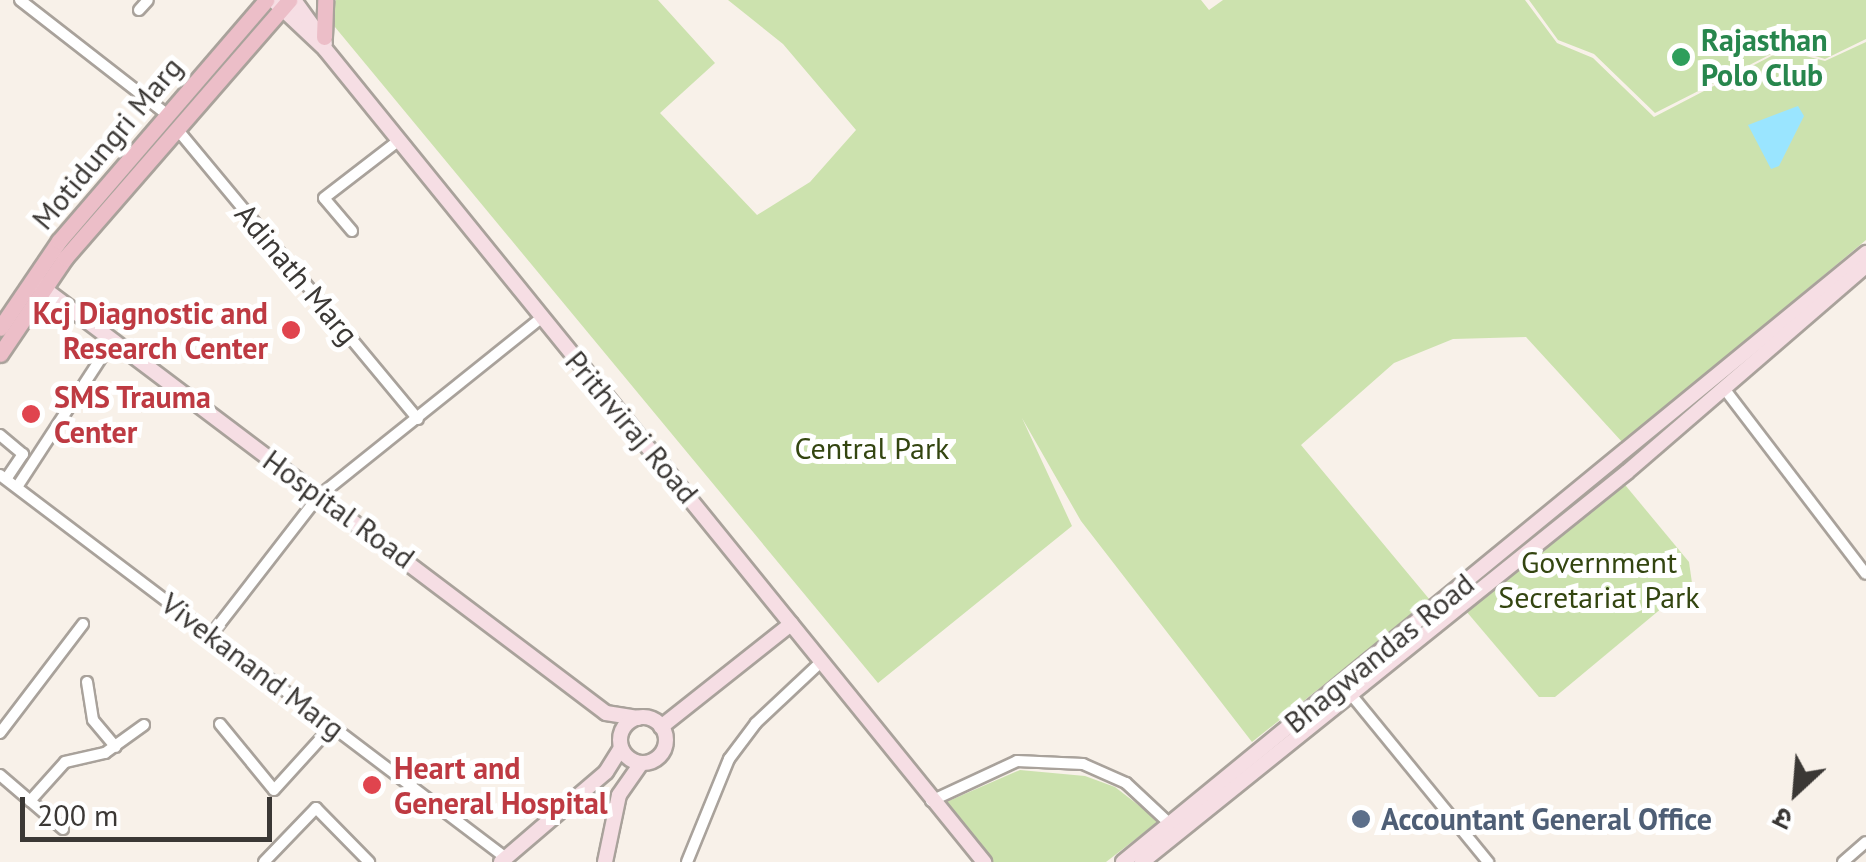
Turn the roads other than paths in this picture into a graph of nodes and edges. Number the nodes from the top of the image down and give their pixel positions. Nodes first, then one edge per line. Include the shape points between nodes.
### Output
1 (20, 0) edge
2 (148, 0) edge
3 (325, 0) edge
4 (281, 2) edge
5 (139, 10) dead end
6 (325, 43) junction
7 (164, 112) junction
8 (177, 128) junction
9 (398, 140) junction
10 (352, 231) dead end
11 (1866, 254) edge
12 (1866, 266) edge
13 (38, 284) junction
14 (540, 318) junction
15 (0, 328) edge
16 (113, 340) junction
17 (0, 354) edge
18 (1726, 391) junction
19 (418, 419) junction
20 (0, 435) edge
21 (3, 477) edge
22 (16, 487) junction
23 (320, 496) junction
24 (1866, 574) edge
25 (83, 624) dead end
26 (791, 624) junction
27 (211, 635) junction
28 (821, 662) junction
29 (87, 682) dead end
30 (1345, 688) junction
31 (606, 713) junction
32 (638, 718) junction
33 (220, 724) dead end
34 (144, 725) dead end
35 (332, 726) junction
36 (661, 727) junction
37 (0, 733) edge
38 (621, 740) junction
39 (116, 747) junction
40 (641, 763) junction
41 (1, 777) edge
42 (592, 784) junction
43 (30, 801) junction
44 (930, 801) junction
45 (617, 802) junction
46 (1170, 824) junction
47 (62, 829) dead end
48 (1866, 842) edge
49 (504, 860) edge
50 (264, 862) edge
51 (369, 862) edge
52 (604, 862) edge
53 (688, 862) edge
54 (984, 862) edge
55 (1123, 862) edge
56 (1142, 862) edge
57 (1488, 862) edge
58 (1843, 862) edge

1 - 7 street
2 - 5 street
3 - 6 main road
4 - 6 street, Prithviraj Road
4 - 7 main road, Motidungri Marg
4 - 8 main road
6 - 9 street, Prithviraj Road
7 - 13 main road, Motidungri Marg
8 - 13 main road
8 - 19 street, Adinath Marg
9 - 10 street via 324,198
9 - 14 street, Prithviraj Road
11 - 30 street, Bhagwandas Road
12 - 18 street, Bhagwandas Road
13 - 15 main road, Motidungri Marg
13 - 16 street, Hospital Road
13 - 17 main road
14 - 19 street
14 - 26 street, Prithviraj Road
16 - 22 street
16 - 23 street, Hospital Road
18 - 24 street
18 - 30 street, Bhagwandas Road
19 - 23 street
20 - 21 street via 23,454
21 - 22 street, Vivekanand Marg
22 - 27 street, Vivekanand Marg
23 - 27 street
23 - 31 street, Hospital Road
25 - 37 street
26 - 28 street, Prithviraj Road
26 - 36 street
27 - 35 street, Vivekanand Marg
28 - 44 street, Prithviraj Road
28 - 53 street via 778,700 729,760
29 - 39 street via 93,720
30 - 46 street, Bhagwandas Road
30 - 56 street, Bhagwandas Road
30 - 57 street
31 - 32 street, Hospital Road
31 - 38 street
32 - 36 street, Hospital Road
32 - 38 street
33 - 35 street via 274,790
34 - 39 street
35 - 49 street, Vivekanand Marg
36 - 40 street via 661,755
38 - 40 street
38 - 42 street
39 - 43 street via 65,762
40 - 45 street
41 - 43 street
42 - 45 street via 610,786
42 - 49 street
43 - 47 street
44 - 46 street via 1017,761 1083,764 1126,783
44 - 54 street, Prithviraj Road
45 - 52 street
46 - 55 street, Bhagwandas Road
48 - 58 street
50 - 51 street via 316,808

